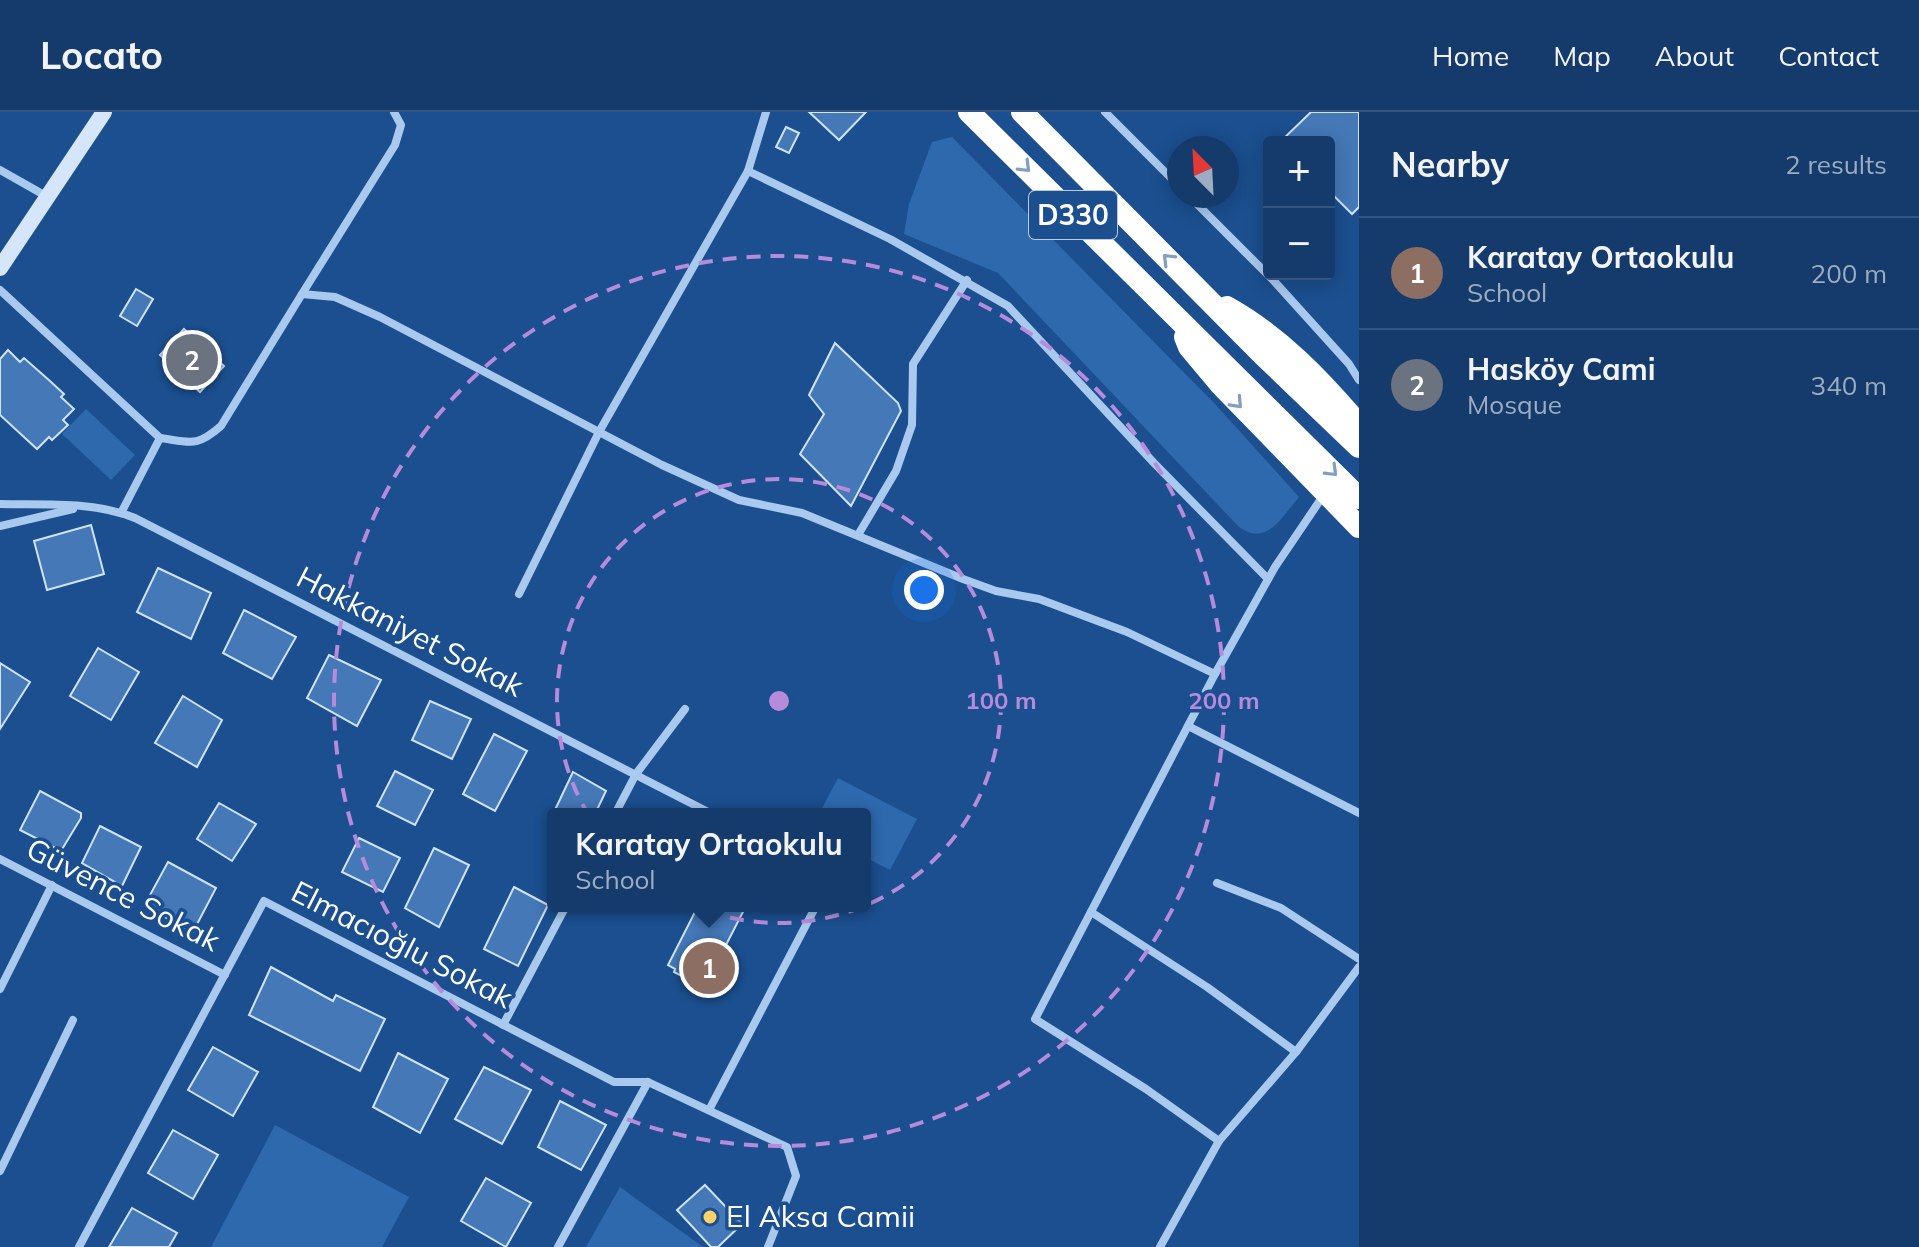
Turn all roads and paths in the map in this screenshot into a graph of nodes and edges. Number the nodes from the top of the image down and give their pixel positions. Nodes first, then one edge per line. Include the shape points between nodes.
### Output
1 (104, 112) edge
2 (394, 112) edge
3 (766, 112) edge
4 (969, 112) edge
5 (1022, 112) edge
6 (1105, 112) edge
7 (0, 170) edge
8 (748, 171) junction
9 (1167, 174) edge
10 (46, 196) junction
11 (1201, 208) edge
12 (0, 268) edge
13 (967, 280) junction
14 (0, 290) edge
15 (302, 294) junction
16 (1204, 296) junction
17 (1178, 317) junction
18 (1359, 380) edge
19 (1359, 425) edge
20 (599, 432) junction
21 (160, 438) junction
22 (1359, 447) edge
23 (1325, 493) junction
24 (1359, 498) edge
25 (0, 504) edge
26 (82, 506) junction
27 (121, 513) junction
28 (0, 526) edge
29 (1359, 527) edge
30 (858, 535) junction
31 (1268, 579) junction
32 (519, 594) dead end
33 (1215, 674) junction
34 (685, 709) dead end
35 (1188, 726) junction
36 (636, 774) junction
37 (618, 808) edge
38 (701, 808) edge
39 (1359, 813) edge
40 (0, 859) edge
41 (1217, 883) dead end
42 (52, 885) junction
43 (563, 912) edge
44 (813, 912) edge
45 (1091, 912) junction
46 (1359, 959) edge
47 (1359, 967) edge
48 (225, 975) junction
49 (0, 989) edge
50 (73, 1020) dead end
51 (503, 1025) junction
52 (1296, 1052) junction
53 (648, 1082) junction
54 (709, 1110) junction
55 (1219, 1141) junction
56 (0, 1171) edge
57 (79, 1247) edge
58 (558, 1247) edge
59 (768, 1247) edge
60 (1160, 1247) edge

1 - 10 street
2 - 15 street via 401,125 395,145
3 - 8 street
4 -> 17 highway, D330
16 -> 5 highway, D330
6 - 9 street
7 - 10 street
8 - 13 street
8 - 20 street
10 - 12 street
11 - 18 street via 1274,281
13 - 30 street via 913,364 912,425 896,471
13 - 31 street via 1008,306
14 - 21 street
15 - 20 street via 335,297 380,317
15 - 21 street via 221,426 199,443
16 - 19 highway via 1272,337
16 - 22 highway, D330
17 -> 23 highway via 1189,347 1204,366
17 -> 24 highway, D330
20 - 30 street via 739,500 802,513
20 - 32 street
21 - 27 street
23 - 29 highway
23 - 31 street
25 - 26 street, Hakkaniyet Sokak
26 - 27 street, Hakkaniyet Sokak
26 - 28 street, Hakkaniyet Sokak
27 - 36 street, Hakkaniyet Sokak
30 - 33 street via 985,587 1039,599 1127,632
31 - 33 street
33 - 35 street
34 - 36 street
35 - 39 street
35 - 45 street
36 - 37 street
36 - 38 street, Hakkaniyet Sokak
40 - 42 street, Güvence Sokak
41 - 46 street via 1281,908
42 - 48 street, Güvence Sokak
42 - 49 street
43 - 51 street
44 - 54 street
45 - 52 street
45 - 55 street via 1035,1019
47 - 52 street
48 - 51 street, Elmacıoğlu Sokak via 264,901
48 - 57 street, Elmacıoğlu Sokak
50 - 56 street
51 - 53 street, Elmacıoğlu Sokak via 614,1082
52 - 55 street
53 - 54 street, Elmacıoğlu Sokak
53 - 58 street
54 - 59 street, Elmacıoğlu Sokak via 787,1147 796,1176
55 - 60 street

